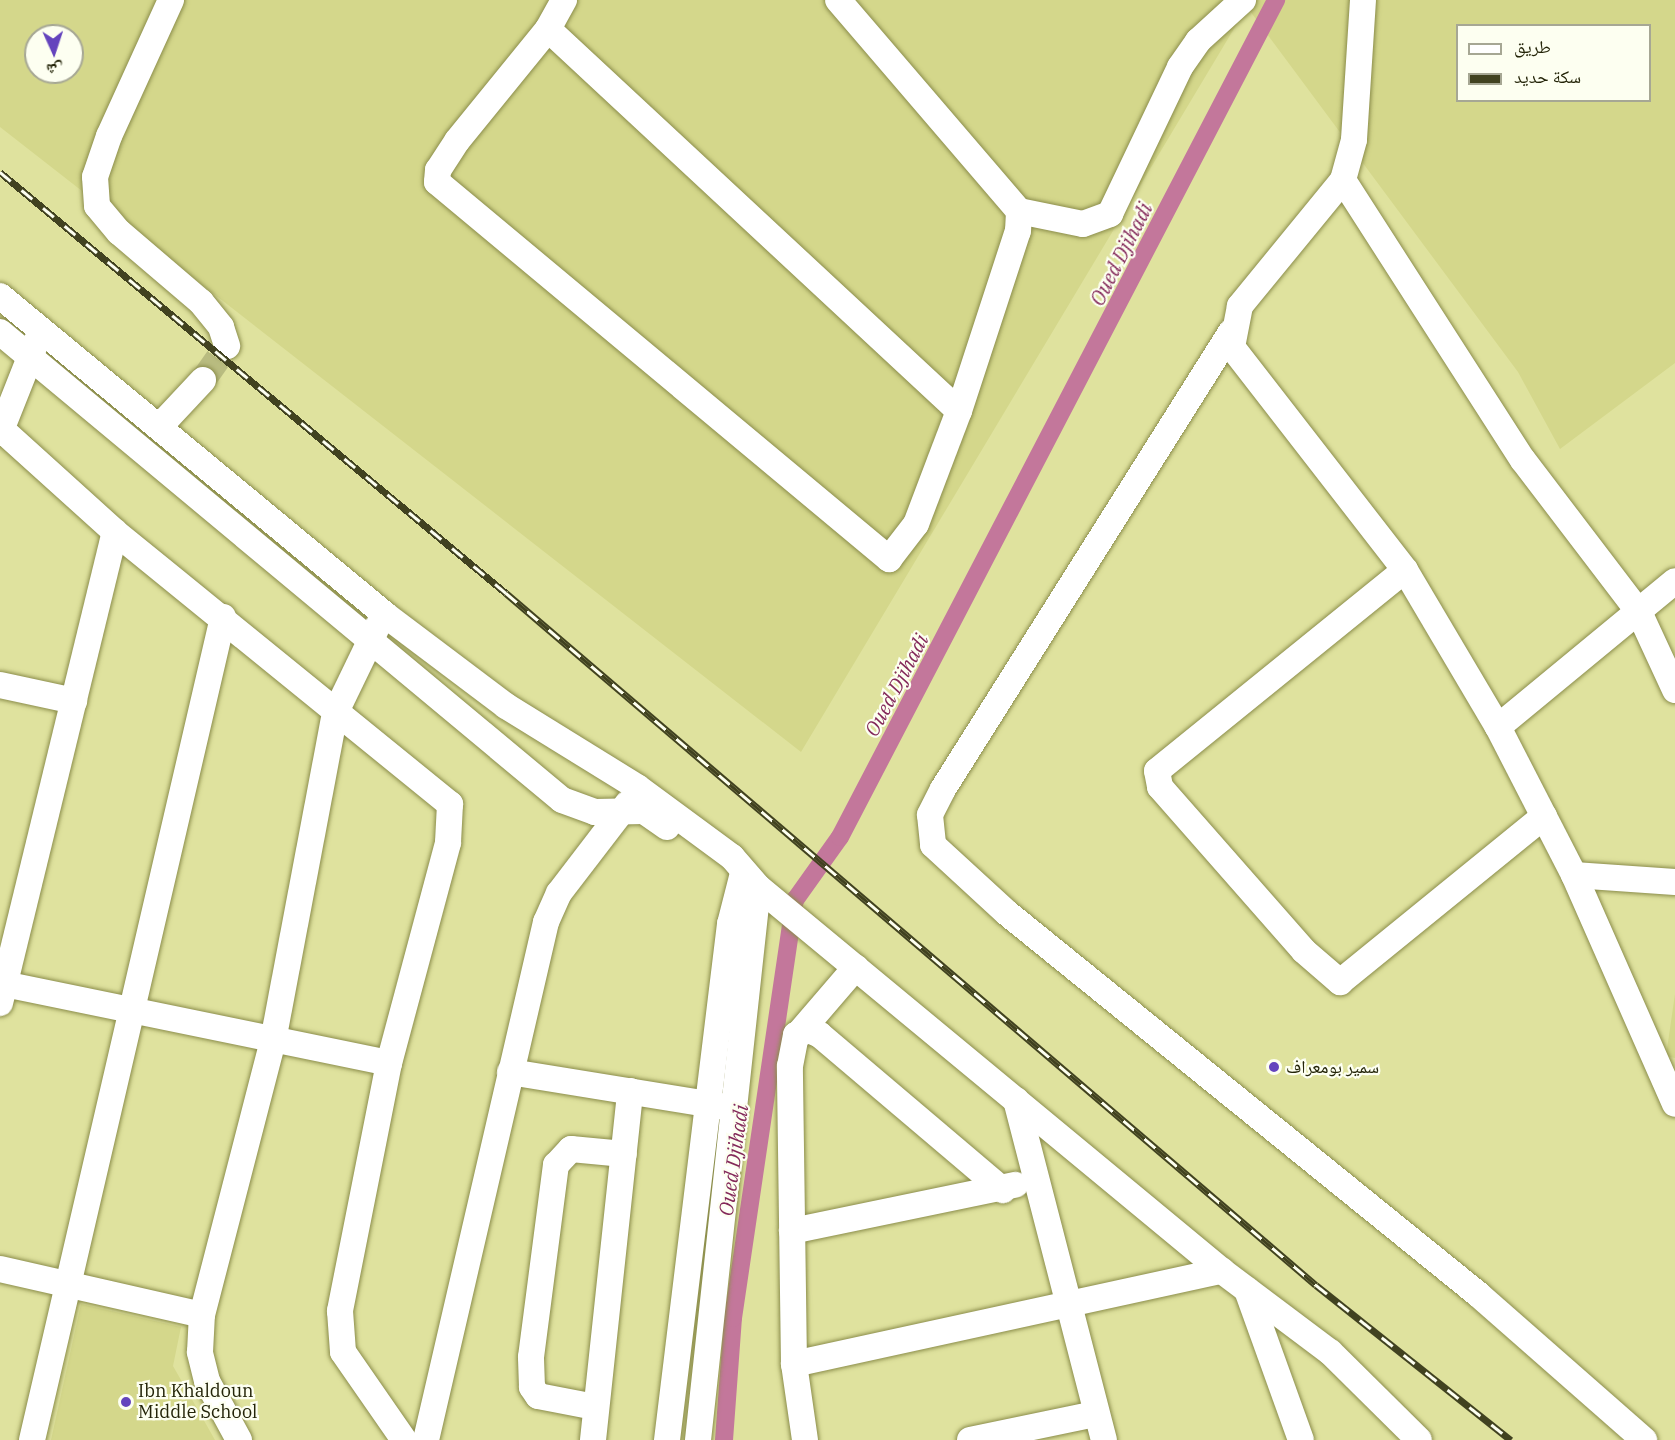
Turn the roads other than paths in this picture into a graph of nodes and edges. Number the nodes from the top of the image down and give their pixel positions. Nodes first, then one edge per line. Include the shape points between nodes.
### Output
1 (171, 0) edge
2 (564, 0) edge
3 (1243, 0) edge
4 (1363, 0) edge
5 (849, 4) edge
6 (548, 29) junction
7 (1343, 180) junction
8 (1019, 211) junction
9 (0, 296) edge
10 (41, 330) junction
11 (0, 332) edge
12 (1231, 332) junction
13 (226, 346) dead end
14 (29, 357) junction
15 (203, 381) tunnel mouth
16 (959, 411) junction
17 (160, 426) junction
18 (0, 430) edge
19 (115, 532) junction
20 (1405, 570) junction
21 (1675, 581) edge
22 (1639, 612) junction
23 (384, 614) junction
24 (223, 617) junction
25 (369, 640) junction
26 (0, 685) edge
27 (1675, 690) edge
28 (74, 701) junction
29 (335, 714) junction
30 (1498, 727) junction
31 (637, 788) junction
32 (623, 810) junction
33 (1544, 816) junction
34 (1575, 875) junction
35 (1675, 882) edge
36 (758, 887) junction
37 (856, 967) junction
38 (2, 994) edge
39 (129, 1011) junction
40 (801, 1031) junction
41 (273, 1041) junction
42 (389, 1064) junction
43 (510, 1072) junction
44 (630, 1091) junction
45 (1016, 1100) junction
46 (1675, 1104) edge
47 (721, 1106) junction
48 (624, 1154) junction
49 (1032, 1178) junction
50 (1003, 1190) junction
51 (792, 1231) junction
52 (0, 1269) edge
53 (1221, 1270) junction
54 (70, 1284) junction
55 (1247, 1290) junction
56 (1066, 1309) junction
57 (202, 1315) junction
58 (794, 1364) junction
59 (595, 1407) junction
60 (1096, 1414) junction
61 (32, 1440) edge
62 (239, 1440) edge
63 (404, 1440) edge
64 (426, 1440) edge
65 (592, 1440) edge
66 (667, 1440) edge
67 (698, 1440) edge
68 (805, 1440) edge
69 (970, 1440) edge
70 (1104, 1440) edge
71 (1301, 1440) edge
72 (1419, 1440) edge
73 (1644, 1440) edge

1 - 13 street via 109,136 95,177 98,206 119,232 201,302 221,327
2 - 6 street
3 - 8 street via 1198,41 1180,67 1110,214 1083,224
4 - 7 street via 1354,140
5 - 8 street
6 - 16 street
6 - 16 street via 438,170 436,179 444,189 889,559 916,524
7 - 12 street via 1275,258 1240,306
7 - 22 street via 1523,460
8 - 16 street via 1018,231
9 - 10 street
10 - 14 street
10 - 17 street
11 - 14 street
12 - 20 street via 1232,347 1243,365
12 - 73 street via 943,789 930,815 933,845 1007,913 1479,1295
14 - 18 street
14 - 25 street
15 - 17 street
17 - 23 street
18 - 19 street
19 - 24 street
19 - 28 street
20 - 30 street
20 - 33 street via 1157,771 1160,787 1316,964 1340,982
21 - 22 street
22 - 27 street
22 - 30 street
23 - 25 street
23 - 31 street via 506,705
24 - 29 street
24 - 39 street via 165,885
25 - 29 street
25 - 32 street via 562,800 595,812
26 - 28 street
28 - 38 street
29 - 41 street
29 - 42 street via 436,790 452,812
30 - 33 street
31 - 32 street
31 - 36 street via 732,857
32 - 36 street via 650,814 723,868
32 - 43 street via 559,893 546,922
33 - 34 street
34 - 35 street
34 - 46 street
36 - 37 street
36 - 47 street via 730,924
37 - 40 street
37 - 45 street
38 - 39 street
39 - 41 street
39 - 54 street
40 - 50 street via 820,1035 882,1083
40 - 51 street via 790,1066
41 - 42 street
41 - 57 street
42 - 63 street via 346,1256 339,1336 351,1366
43 - 44 street
43 - 64 street
44 - 47 street
44 - 48 street
45 - 49 street
45 - 53 street
47 - 66 street
47 - 67 street
48 - 59 street
48 - 59 street via 571,1149 556,1165 531,1357 537,1396
49 - 50 street
49 - 56 street
50 - 51 street
51 - 58 street
52 - 54 street
53 - 55 street
53 - 56 street
54 - 57 street
54 - 61 street
55 - 71 street
55 - 72 street via 1330,1352
56 - 58 street
56 - 60 street
57 - 62 street via 200,1352 207,1382
58 - 68 street
59 - 65 street
60 - 69 street
60 - 70 street

